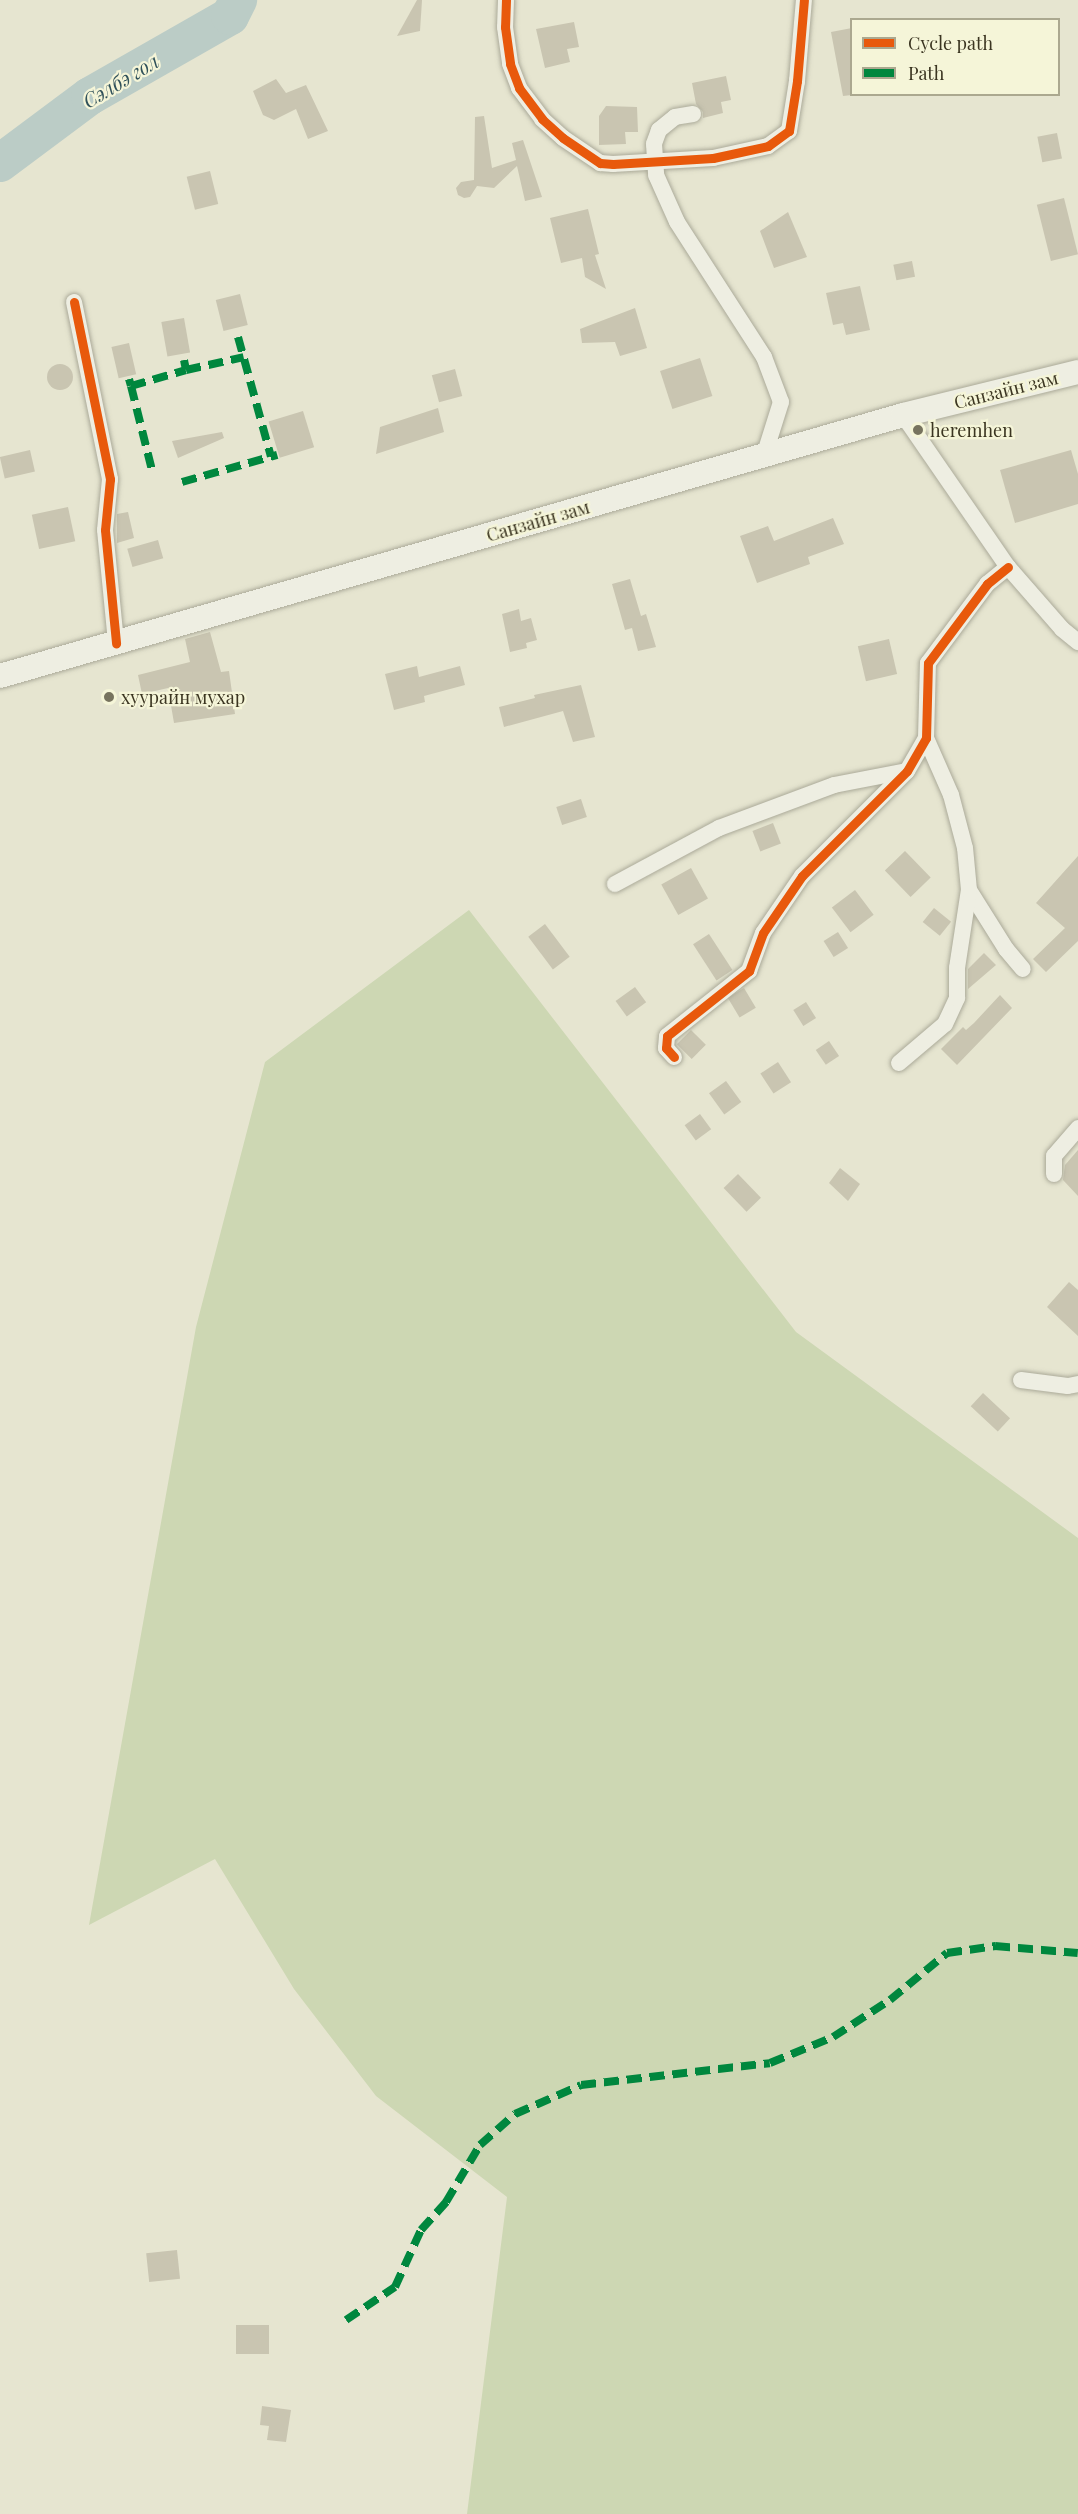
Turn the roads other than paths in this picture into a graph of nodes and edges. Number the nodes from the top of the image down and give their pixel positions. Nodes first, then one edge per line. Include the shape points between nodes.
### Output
1 (506, 0) edge
2 (804, 0) edge
3 (693, 114) dead end
4 (654, 160) junction
5 (74, 302) dead end
6 (1078, 372) edge
7 (903, 415) junction
8 (764, 456) junction
9 (1008, 567) junction
10 (1078, 642) edge
11 (116, 643) junction
12 (0, 676) edge
13 (926, 738) junction
14 (907, 771) junction
15 (615, 884) dead end
16 (969, 890) junction
17 (1023, 969) dead end
18 (674, 1057) dead end
19 (899, 1063) dead end
20 (1078, 1128) edge
21 (1054, 1174) dead end
22 (1021, 1380) dead end
23 (1078, 1384) edge

1 - 4 street via 510,64 519,88 542,119 600,163
2 - 4 street via 789,131 768,146 746,151 713,158
3 - 4 street via 675,117 659,130
4 - 8 street via 656,175 677,222 764,357 781,402
5 - 11 street via 110,479 105,530
6 - 7 main road, Санзайн зам
7 - 8 main road, Санзайн зам
7 - 9 street
8 - 11 main road, Санзайн зам
9 - 10 street
9 - 13 street via 987,584 928,663
11 - 12 main road, Санзайн зам
13 - 14 street
13 - 16 street via 951,795 965,848
14 - 15 street via 834,785 719,828
14 - 18 street via 802,876 764,933 749,971 667,1036 666,1048
16 - 17 street
16 - 19 street via 957,968 957,998 945,1024
20 - 21 street via 1054,1156
22 - 23 street

